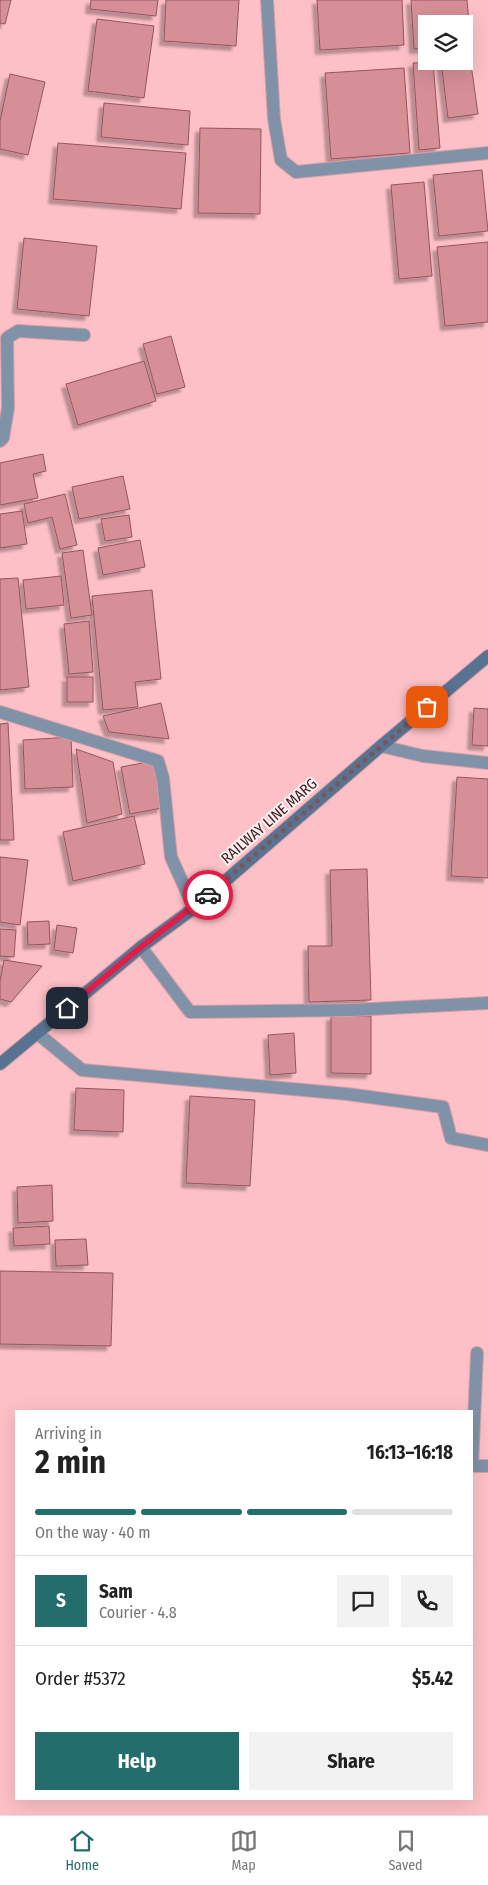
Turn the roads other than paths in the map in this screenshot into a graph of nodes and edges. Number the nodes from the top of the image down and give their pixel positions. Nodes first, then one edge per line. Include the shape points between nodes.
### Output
1 (268, 0) edge
2 (488, 153) edge
3 (84, 335) dead end
4 (0, 441) edge
5 (488, 656) edge
6 (0, 712) edge
7 (381, 746) junction
8 (488, 763) edge
9 (194, 908) junction
10 (141, 947) junction
11 (488, 1003) edge
12 (37, 1033) junction
13 (0, 1064) edge
14 (488, 1144) edge
15 (477, 1353) dead end
16 (473, 1443) edge
17 (473, 1466) edge
18 (488, 1466) edge

1 - 2 street via 274,119 281,160 296,172
3 - 4 street via 18,331 7,338 8,408
5 - 7 main road, RAILWAY LINE MARG
6 - 9 street via 158,761 163,778 171,857
7 - 8 street via 423,756
7 - 9 main road, RAILWAY LINE MARG
9 - 10 main road, RAILWAY LINE MARG
10 - 11 street via 190,1012 352,1010
10 - 12 main road, RAILWAY LINE MARG
12 - 13 main road, RAILWAY LINE MARG
12 - 14 street via 82,1070 347,1094 443,1107 451,1138
15 - 16 street
17 - 18 street

